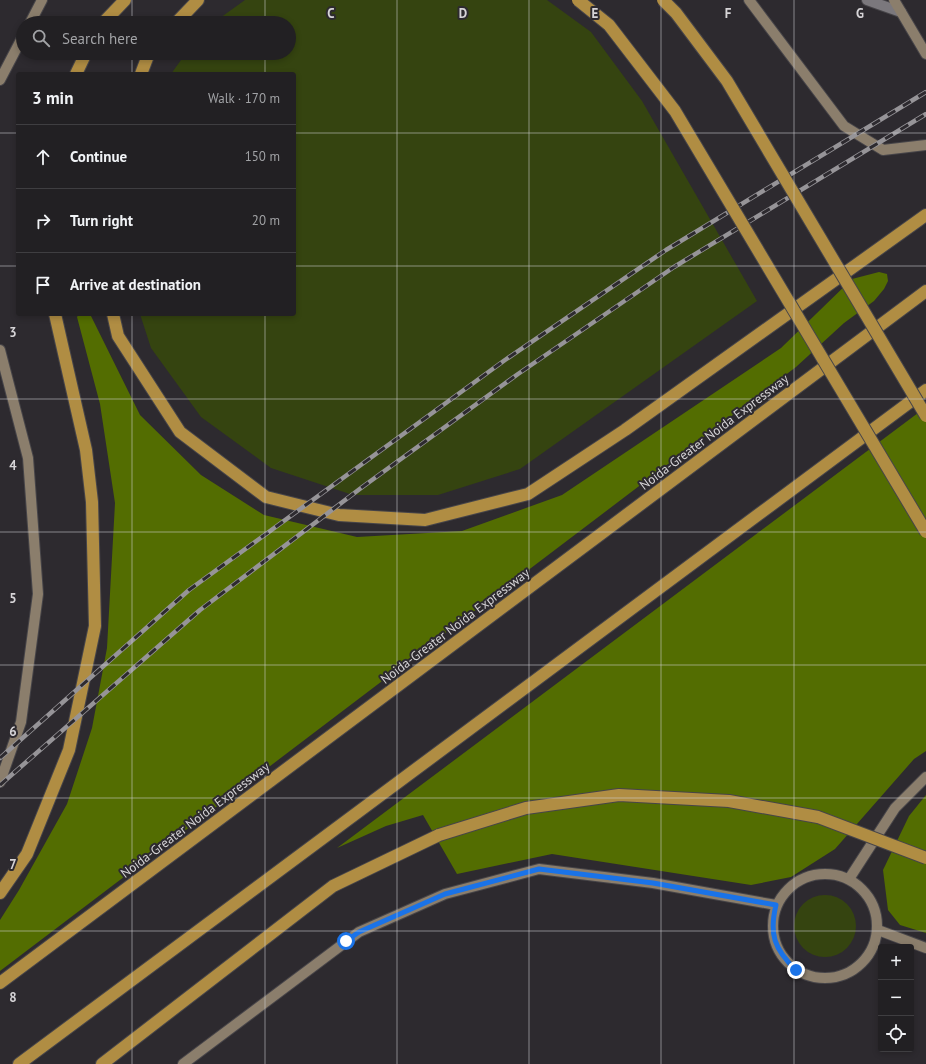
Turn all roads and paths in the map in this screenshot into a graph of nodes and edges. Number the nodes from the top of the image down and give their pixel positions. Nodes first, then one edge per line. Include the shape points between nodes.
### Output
1 (42, 0) edge
2 (125, 0) edge
3 (198, 0) edge
4 (578, 0) edge
5 (663, 0) edge
6 (749, 0) edge
7 (867, 0) edge
8 (894, 0) edge
9 (901, 12) junction
10 (34, 16) edge
11 (110, 16) edge
12 (183, 16) edge
13 (16, 49) edge
14 (926, 54) edge
15 (83, 60) edge
16 (147, 60) edge
17 (77, 72) edge
18 (142, 72) edge
19 (0, 80) edge
20 (926, 145) edge
21 (926, 215) edge
22 (926, 291) edge
23 (55, 316) edge
24 (113, 316) edge
25 (0, 350) edge
26 (926, 390) edge
27 (926, 416) edge
28 (926, 532) edge
29 (926, 777) edge
30 (0, 782) edge
31 (926, 858) edge
32 (849, 879) junction
33 (0, 893) edge
34 (776, 905) junction
35 (878, 930) junction
36 (926, 948) edge
37 (0, 983) edge
38 (19, 1064) edge
39 (102, 1064) edge
40 (183, 1064) edge

1 - 10 street
2 - 11 highway
3 - 12 highway
4 - 28 highway, bridge via 609,25 675,112
5 - 27 highway, bridge via 676,13 727,81
6 - 20 street via 844,126 884,150
7 - 9 street
8 - 9 street
9 - 14 street
13 - 19 street
15 - 17 highway
16 - 18 highway
21 - 24 highway via 625,430 528,494 425,520 339,515 266,496 180,432 118,336
22 - 37 highway, Noida-Greater Noida Expressway
23 - 33 highway via 86,450 92,502 95,626 69,750 27,854
25 - 30 street via 28,458 38,594 21,722
26 - 38 highway
29 - 32 street via 895,808
31 - 39 highway, bridge via 818,817 729,801 619,795 526,808 439,835 333,886
32 - 34 street via 833,874 815,874 785,891
32 - 35 street via 860,886 874,906
34 - 35 street via 772,923 774,941 782,957 796,970 812,977 830,978 848,973 863,963 873,948
34 - 40 street via 653,883 539,869 445,894 359,932
35 - 36 street

